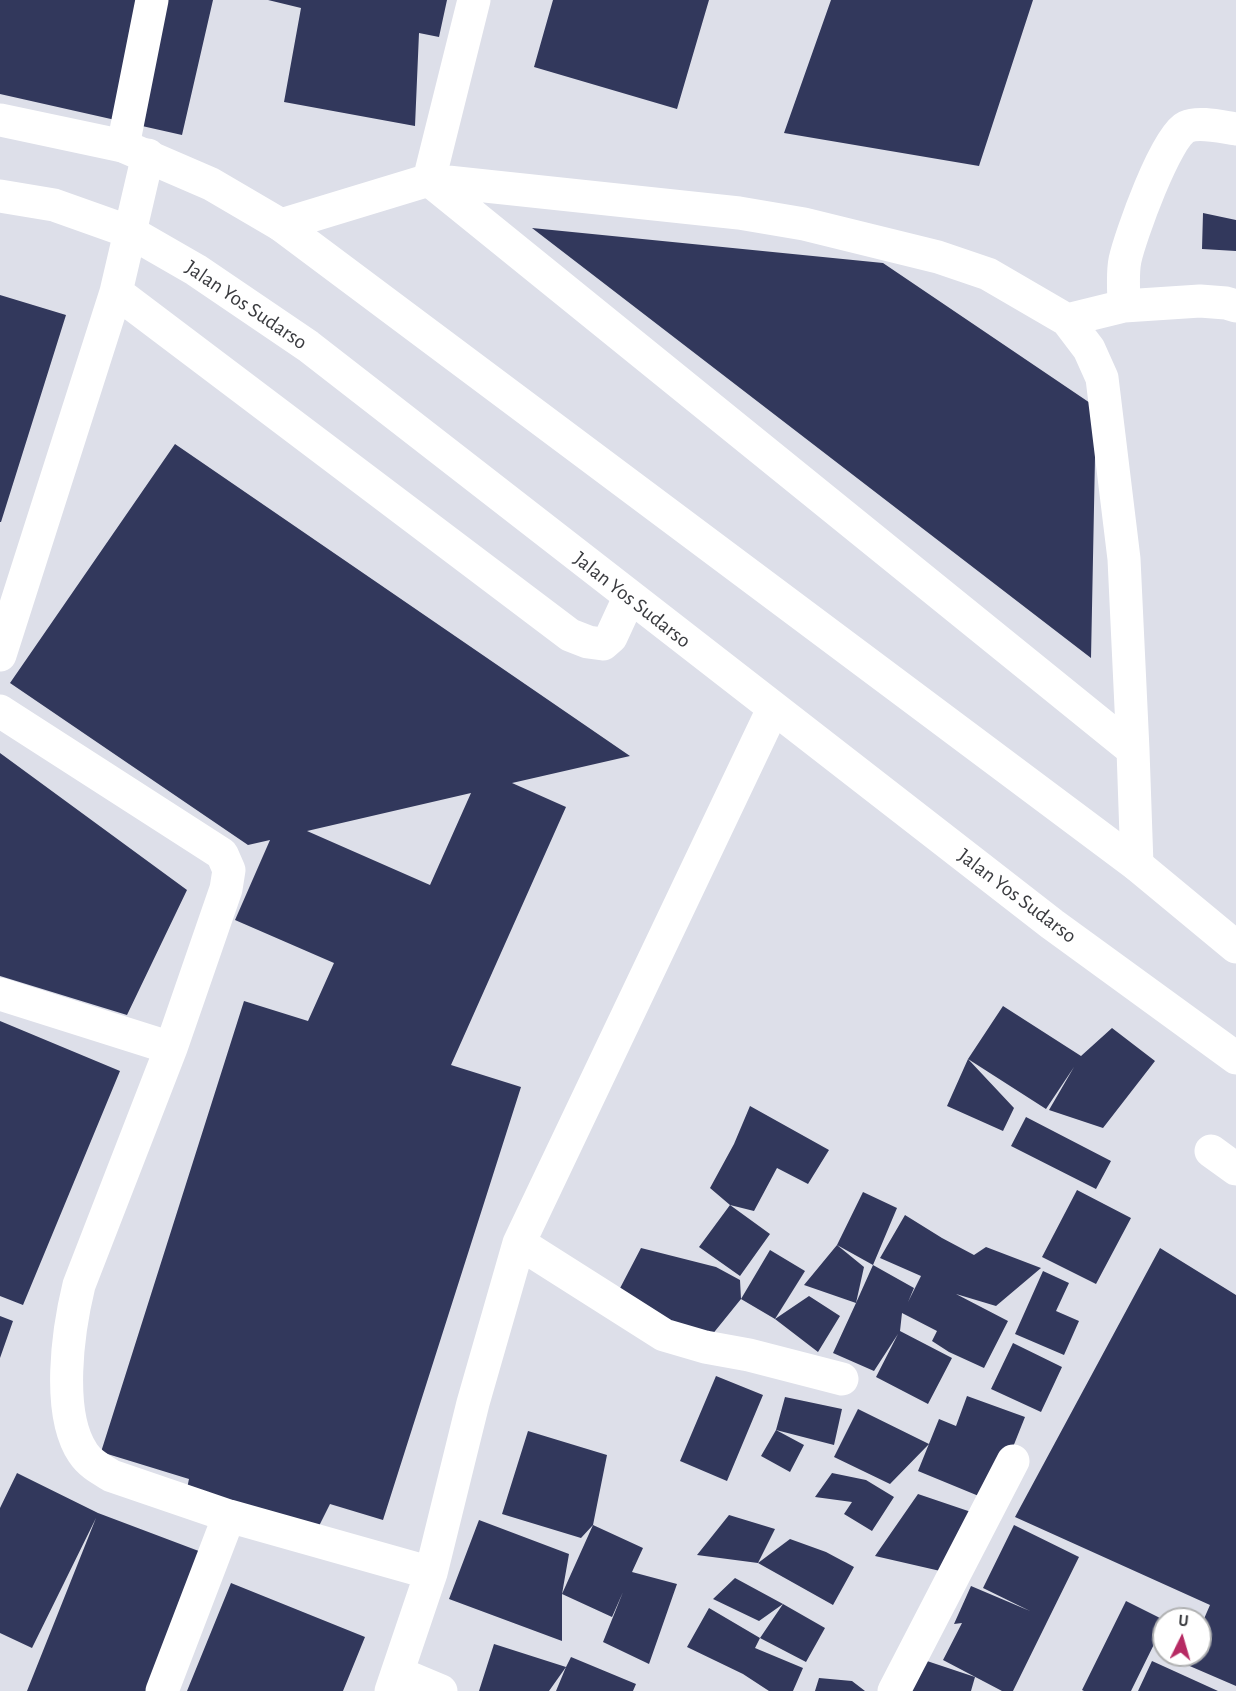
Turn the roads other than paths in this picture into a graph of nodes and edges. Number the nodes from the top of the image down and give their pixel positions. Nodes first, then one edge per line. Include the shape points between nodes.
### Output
1 (152, 0) edge
2 (474, 0) edge
3 (0, 120) edge
4 (1236, 129) edge
5 (136, 150) junction
6 (429, 180) junction
7 (0, 196) edge
8 (281, 225) junction
9 (130, 232) junction
10 (116, 292) junction
11 (1124, 306) junction
12 (1236, 306) edge
13 (1067, 320) junction
14 (629, 598) junction
15 (0, 655) edge
16 (773, 709) junction
17 (0, 711) edge
18 (1133, 750) junction
19 (1137, 865) junction
20 (1236, 947) edge
21 (0, 994) edge
22 (171, 1048) junction
23 (1236, 1058) edge
24 (519, 1243) junction
25 (842, 1379) dead end
26 (1013, 1461) dead end
27 (229, 1516) junction
28 (431, 1573) junction
29 (394, 1682) edge
30 (162, 1691) edge
31 (441, 1691) edge
32 (894, 1691) edge

1 - 5 main road
2 - 6 main road
3 - 5 main road
4 - 11 main road via 1204,125 1186,127 1175,135 1144,201 1125,261
5 - 8 main road via 211,184
5 - 9 main road
6 - 8 main road
6 - 13 main road via 739,213 804,224 938,257 988,274
6 - 18 main road
7 - 9 main road, Jalan Yos Sudarso via 54,206
8 - 19 main road
9 - 10 main road
9 - 14 main road, Jalan Yos Sudarso via 196,270 308,346
10 - 14 main road via 570,635 603,644 611,637
10 - 15 main road
11 - 12 main road via 1200,301
11 - 13 main road
13 - 18 main road via 1089,349 1102,378 1124,559
14 - 16 main road, Jalan Yos Sudarso
16 - 23 main road, Jalan Yos Sudarso via 1052,924
16 - 24 main road
17 - 22 main road via 222,854 229,870 226,889
18 - 19 main road
19 - 20 main road
21 - 22 main road
22 - 27 main road via 79,1285 68,1344 71,1426 83,1454 112,1476
24 - 25 main road via 664,1335
24 - 28 main road via 473,1403
26 - 32 main road
27 - 28 main road
27 - 30 main road
28 - 29 main road
29 - 31 main road

